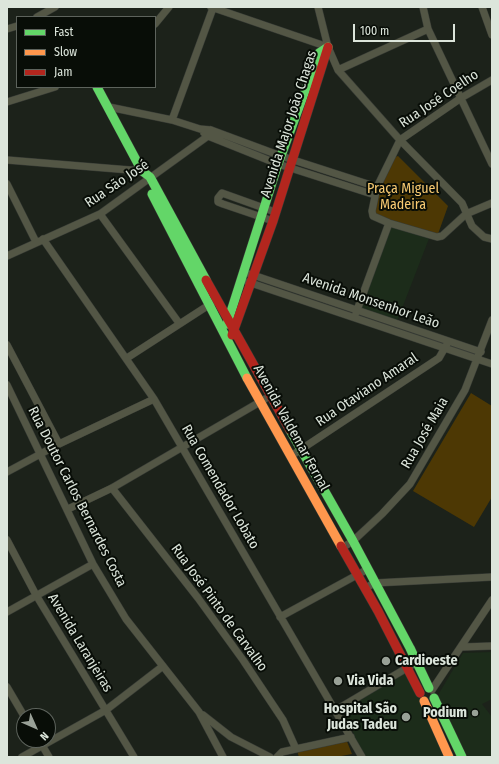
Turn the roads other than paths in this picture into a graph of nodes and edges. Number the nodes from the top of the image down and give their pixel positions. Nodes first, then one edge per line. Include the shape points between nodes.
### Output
1 (55, 7) edge
2 (169, 7) edge
3 (212, 7) edge
4 (318, 7) edge
5 (423, 7) edge
6 (482, 7) edge
7 (39, 16) edge
8 (156, 23) edge
9 (428, 29) junction
10 (492, 35) edge
11 (328, 47) junction
12 (338, 70) junction
13 (492, 80) edge
14 (52, 88) edge
15 (98, 88) edge
16 (461, 98) junction
17 (7, 102) edge
18 (306, 104) junction
19 (109, 107) junction
20 (172, 120) junction
21 (210, 133) junction
22 (400, 140) junction
23 (7, 160) edge
24 (280, 160) junction
25 (290, 163) junction
26 (492, 164) edge
27 (334, 174) junction
28 (146, 176) junction
29 (332, 182) junction
30 (7, 184) edge
31 (376, 191) junction
32 (492, 203) edge
33 (263, 212) junction
34 (100, 214) junction
35 (466, 214) junction
36 (274, 216) junction
37 (389, 224) junction
38 (43, 239) junction
39 (492, 239) edge
40 (36, 242) junction
41 (7, 256) edge
42 (242, 276) junction
43 (200, 278) junction
44 (252, 279) junction
45 (278, 284) junction
46 (276, 292) junction
47 (303, 292) junction
48 (218, 300) junction
49 (300, 300) junction
50 (331, 302) junction
51 (207, 305) junction
52 (329, 310) junction
53 (357, 310) junction
54 (354, 319) junction
55 (228, 321) junction
56 (179, 323) junction
57 (491, 325) edge
58 (390, 326) junction
59 (234, 330) junction
60 (223, 334) junction
61 (416, 334) junction
62 (448, 341) junction
63 (228, 344) junction
64 (7, 345) edge
65 (445, 348) junction
66 (481, 352) junction
67 (126, 358) junction
68 (478, 360) junction
69 (492, 364) edge
70 (256, 372) junction
71 (247, 377) junction
72 (7, 385) edge
73 (270, 396) junction
74 (154, 399) junction
75 (261, 402) junction
76 (287, 427) junction
77 (278, 432) junction
78 (59, 444) junction
79 (182, 447) junction
80 (300, 450) junction
81 (40, 454) junction
82 (291, 456) junction
83 (7, 472) edge
84 (314, 475) junction
85 (304, 481) junction
86 (112, 488) junction
87 (326, 496) junction
88 (316, 502) junction
89 (68, 509) junction
90 (339, 518) junction
91 (329, 524) junction
92 (7, 540) edge
93 (353, 541) junction
94 (342, 548) junction
95 (93, 564) junction
96 (368, 569) junction
97 (358, 575) junction
98 (492, 577) edge
99 (375, 583) junction
100 (365, 588) junction
101 (36, 595) junction
102 (492, 600) edge
103 (387, 606) junction
104 (378, 611) junction
105 (7, 612) edge
106 (280, 617) junction
107 (399, 627) junction
108 (389, 632) junction
109 (492, 646) edge
110 (462, 647) junction
111 (410, 648) junction
112 (400, 653) junction
113 (417, 662) junction
114 (163, 666) junction
115 (407, 668) junction
116 (7, 687) edge
117 (432, 692) junction
118 (422, 697) junction
119 (19, 708) edge
120 (106, 710) junction
121 (336, 710) junction
122 (199, 712) junction
123 (444, 720) junction
124 (434, 724) junction
125 (450, 733) junction
126 (56, 735) edge
127 (351, 737) junction
128 (440, 738) junction
129 (34, 748) edge
130 (43, 748) edge
131 (296, 749) junction
132 (22, 757) edge
133 (49, 757) edge
134 (134, 757) edge
135 (223, 757) edge
136 (270, 757) edge
137 (277, 757) edge
138 (362, 757) edge
139 (449, 757) edge
140 (462, 757) edge

1 - 7 street
2 - 8 street
3 - 11 street
3 - 20 street
4 - 11 street
5 - 9 street
6 - 10 street
9 - 12 street
9 - 16 street
11 - 12 street
11 - 18 street, Avenida Major João Chagas
12 - 22 street
13 - 16 street, Rua José Coelho
14 - 17 street
15 - 19 street, Avenida Valdemar Fernal
16 - 22 street, Rua José Coelho
16 - 26 street
18 - 24 street, Avenida Major João Chagas
18 - 25 street, Avenida Major João Chagas
19 - 20 street
19 - 28 street, Avenida Valdemar Fernal
20 - 21 street
21 - 24 street
21 - 28 street, Rua São José
22 - 31 street
22 - 35 street via 462,203
23 - 28 street
24 - 25 street
24 - 33 street, Avenida Major João Chagas
25 - 27 street
25 - 29 street
25 - 36 street, Avenida Major João Chagas
27 - 29 street
27 - 31 street
28 - 34 street, Rua São José
28 - 43 street, Avenida Valdemar Fernal
29 - 31 street
30 - 40 street
31 - 37 street via 373,216
32 - 35 street
33 - 33 street via 222,193 219,195 218,202 223,204
33 - 36 street
33 - 42 street, Avenida Major João Chagas
34 - 38 street, Rua São José
34 - 56 street
35 - 37 street via 442,236 437,237
35 - 39 street via 472,226 484,237
36 - 44 street, Avenida Major João Chagas
37 - 53 street
38 - 40 street, Rua São José
38 - 67 street, Rua Comendador Lobato
40 - 41 street, Rua São José
42 - 44 street
42 - 55 street, Avenida Major João Chagas
43 - 48 street, Avenida Valdemar Fernal
43 - 51 street, Avenida Valdemar Fernal
44 - 45 street, Avenida Monsenhor Leão
44 - 46 street, Avenida Monsenhor Leão
44 - 59 street, Avenida Major João Chagas
45 - 46 street
45 - 47 street, Avenida Monsenhor Leão
46 - 49 street, Avenida Monsenhor Leão
47 - 49 street
47 - 50 street, Avenida Monsenhor Leão
48 - 51 street
48 - 55 street, Avenida Valdemar Fernal
49 - 52 street, Avenida Monsenhor Leão
50 - 52 street
50 - 53 street, Avenida Monsenhor Leão
51 - 56 street
51 - 60 street, Avenida Valdemar Fernal
52 - 54 street, Avenida Monsenhor Leão
53 - 54 street
53 - 58 street, Avenida Monsenhor Leão
54 - 58 street, Avenida Monsenhor Leão
55 - 59 street, Avenida Valdemar Fernal
55 - 60 street, Avenida Major João Chagas
56 - 67 street
57 - 66 street, Rua José Maia
58 - 61 street, Avenida Monsenhor Leão
59 - 63 street, Avenida Major João Chagas
59 - 70 street, Avenida Valdemar Fernal
60 - 63 street, Avenida Valdemar Fernal
61 - 62 street, Avenida Monsenhor Leão
61 - 65 street, Avenida Monsenhor Leão
62 - 65 street, Rua Otaviano Amaral
62 - 66 street, Avenida Monsenhor Leão
63 - 71 street, Avenida Valdemar Fernal
64 - 78 street
65 - 68 street, Avenida Monsenhor Leão
65 - 80 street, Rua Otaviano Amaral via 439,358
66 - 68 street, Rua José Maia
67 - 74 street, Rua Comendador Lobato
68 - 69 street, Avenida Monsenhor Leão
68 - 93 street, Rua José Maia via 465,390 410,484
70 - 71 street
70 - 73 street, Avenida Valdemar Fernal
71 - 75 street, Avenida Valdemar Fernal
72 - 81 street, Rua Doutor Carlos Bernardes Costa
73 - 75 street
73 - 76 street, Avenida Valdemar Fernal
74 - 78 street
74 - 79 street, Rua Comendador Lobato
75 - 77 street, Avenida Valdemar Fernal
75 - 79 street
76 - 77 street
76 - 80 street, Avenida Valdemar Fernal
77 - 82 street, Avenida Valdemar Fernal
78 - 81 street
79 - 86 street
79 - 106 street, Rua Comendador Lobato
80 - 82 street, Rua Otaviano Amaral
80 - 84 street, Avenida Valdemar Fernal
81 - 83 street
81 - 89 street, Rua Doutor Carlos Bernardes Costa
82 - 85 street, Avenida Valdemar Fernal
84 - 85 street
84 - 87 street, Avenida Valdemar Fernal
85 - 88 street, Avenida Valdemar Fernal
86 - 89 street
86 - 131 street, Rua José Pinto de Carvalho via 243,660 283,720
87 - 88 street
87 - 90 street, Avenida Valdemar Fernal
88 - 91 street, Avenida Valdemar Fernal
89 - 95 street, Rua Doutor Carlos Bernardes Costa
90 - 91 street
90 - 93 street, Avenida Valdemar Fernal
91 - 94 street, Avenida Valdemar Fernal
92 - 101 street, Avenida Laranjeiras
93 - 94 street, Rua José Maia
93 - 96 street, Avenida Valdemar Fernal
94 - 97 street, Avenida Valdemar Fernal
95 - 101 street
95 - 114 street, Rua Doutor Carlos Bernardes Costa via 126,619
96 - 97 street
96 - 99 street, Avenida Valdemar Fernal
97 - 100 street, Avenida Valdemar Fernal
97 - 106 street
98 - 99 street
99 - 100 street
99 - 103 street, Avenida Valdemar Fernal
100 - 104 street, Avenida Valdemar Fernal
101 - 105 street
101 - 120 street, Avenida Laranjeiras
102 - 110 street
103 - 104 street
103 - 107 street, Avenida Valdemar Fernal
104 - 108 street, Avenida Valdemar Fernal
106 - 121 street, Rua Comendador Lobato
107 - 108 street
107 - 111 street, Avenida Valdemar Fernal
108 - 112 street, Avenida Valdemar Fernal
109 - 110 street
110 - 117 street
111 - 112 street
111 - 113 street, Avenida Valdemar Fernal
112 - 115 street, Avenida Valdemar Fernal
113 - 115 street
113 - 117 street, Avenida Valdemar Fernal
114 - 120 street
114 - 122 street, Rua Doutor Carlos Bernardes Costa
115 - 118 street, Avenida Valdemar Fernal
115 - 121 street
116 - 119 street
117 - 118 street via 423,690
117 - 118 street via 429,702
117 - 123 street, Avenida Valdemar Fernal
118 - 124 street, Avenida Valdemar Fernal
120 - 126 street
120 - 134 street, Avenida Laranjeiras
121 - 127 street, Rua Comendador Lobato
122 - 135 street, Rua Doutor Carlos Bernardes Costa
122 - 136 street via 231,737
123 - 124 street
123 - 125 street, Avenida Valdemar Fernal
124 - 128 street, Avenida Valdemar Fernal
125 - 128 street
125 - 140 street, Avenida Valdemar Fernal
127 - 131 street
127 - 138 street, Rua Comendador Lobato
128 - 139 street, Avenida Valdemar Fernal
129 - 132 street
130 - 133 street
131 - 137 street via 282,752

